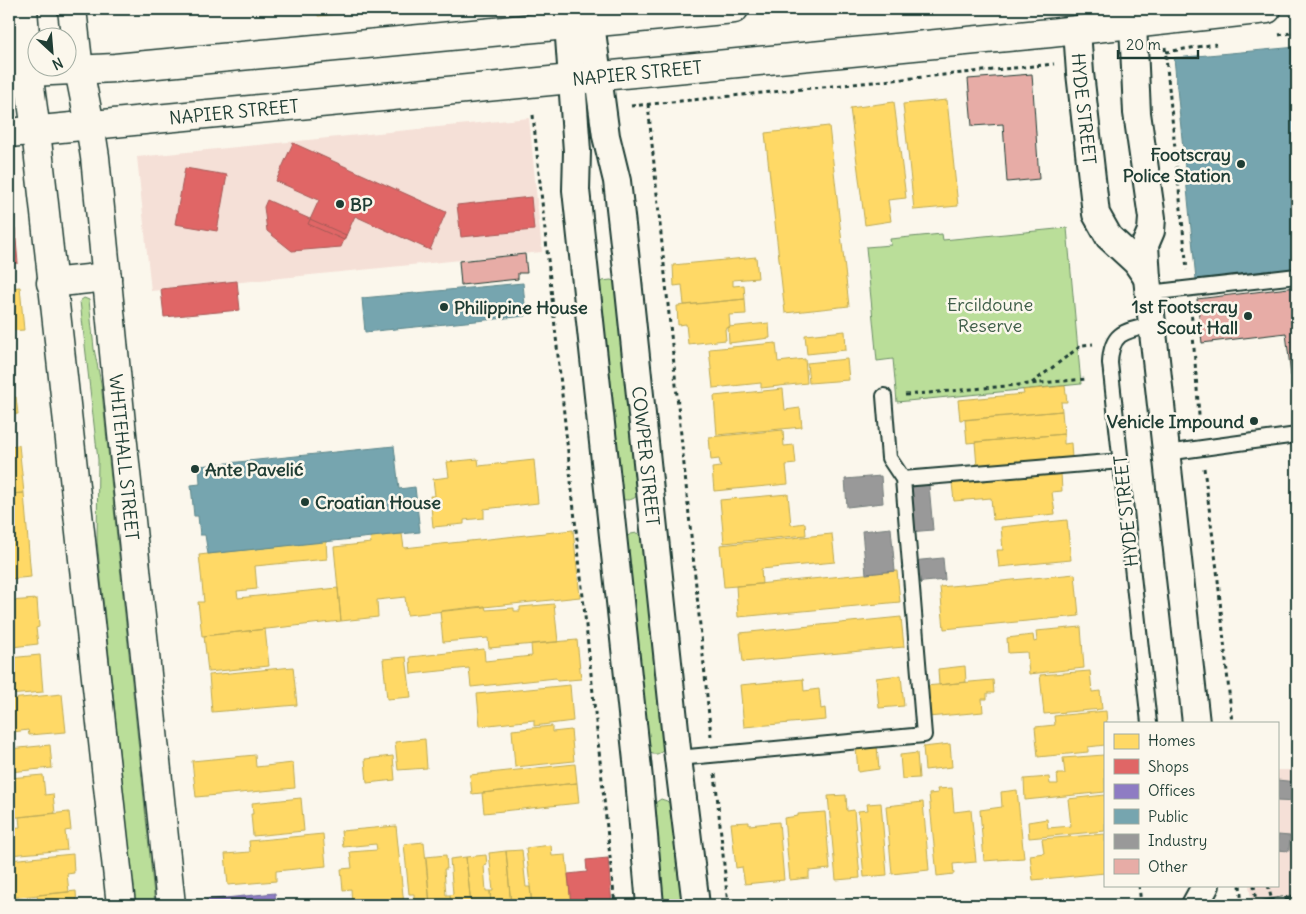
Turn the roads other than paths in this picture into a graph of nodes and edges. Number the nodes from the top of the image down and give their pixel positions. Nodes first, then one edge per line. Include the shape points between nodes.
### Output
1 (22, 9) edge
2 (72, 9) edge
3 (734, 9) edge
4 (1267, 9) edge
5 (579, 16) edge
6 (1131, 17) edge
7 (1076, 19) edge
8 (79, 70) junction
9 (18, 72) edge
10 (598, 77) junction
11 (571, 80) junction
12 (90, 126) junction
13 (36, 131) junction
14 (9, 134) edge
15 (625, 252) junction
16 (584, 257) junction
17 (1297, 276) edge
18 (107, 277) junction
19 (51, 283) junction
20 (1148, 285) junction
21 (1152, 325) junction
22 (884, 396) road end
23 (1297, 435) edge
24 (1166, 453) junction
25 (1121, 461) junction
26 (903, 479) junction
27 (653, 513) junction
28 (611, 517) junction
29 (1149, 722) edge
30 (1196, 722) edge
31 (679, 766) junction
32 (639, 779) junction
33 (121, 905) edge
34 (171, 905) edge
35 (650, 905) edge
36 (696, 905) edge

1 - 9 main road
2 - 8 main road, WHITEHALL STREET
3 - 5 main road
4 - 6 main road, NAPIER STREET
5 - 8 main road
5 - 10 street, COWPER STREET
5 - 11 street
6 - 7 main road, NAPIER STREET
6 - 20 street via 1137,113 1152,218 1151,232 1145,245
7 - 10 main road, NAPIER STREET
7 - 20 street, HYDE STREET via 1096,214 1109,236 1136,262
8 - 9 main road
8 - 12 main road, WHITEHALL STREET
9 - 13 main road
10 - 11 main road, NAPIER STREET
10 - 15 street, COWPER STREET
11 - 12 main road, NAPIER STREET
11 - 16 street via 577,151 576,190
12 - 13 main road, NAPIER STREET
12 - 18 main road, WHITEHALL STREET
13 - 14 main road, NAPIER STREET
13 - 19 main road
15 - 16 street
15 - 27 street, COWPER STREET
16 - 28 street
17 - 20 lane via 1189,288
18 - 19 main road
18 - 34 main road, WHITEHALL STREET
19 - 33 main road
20 - 21 street
21 - 24 street
21 - 25 lane, HYDE STREET via 1121,334 1111,351
22 - 26 lane via 890,458
23 - 24 lane
24 - 30 street
25 - 26 lane
25 - 29 lane, HYDE STREET
26 - 31 lane via 924,735 713,755
27 - 28 street
27 - 31 street, COWPER STREET
28 - 32 street
31 - 32 street
31 - 36 street, COWPER STREET
32 - 35 street

